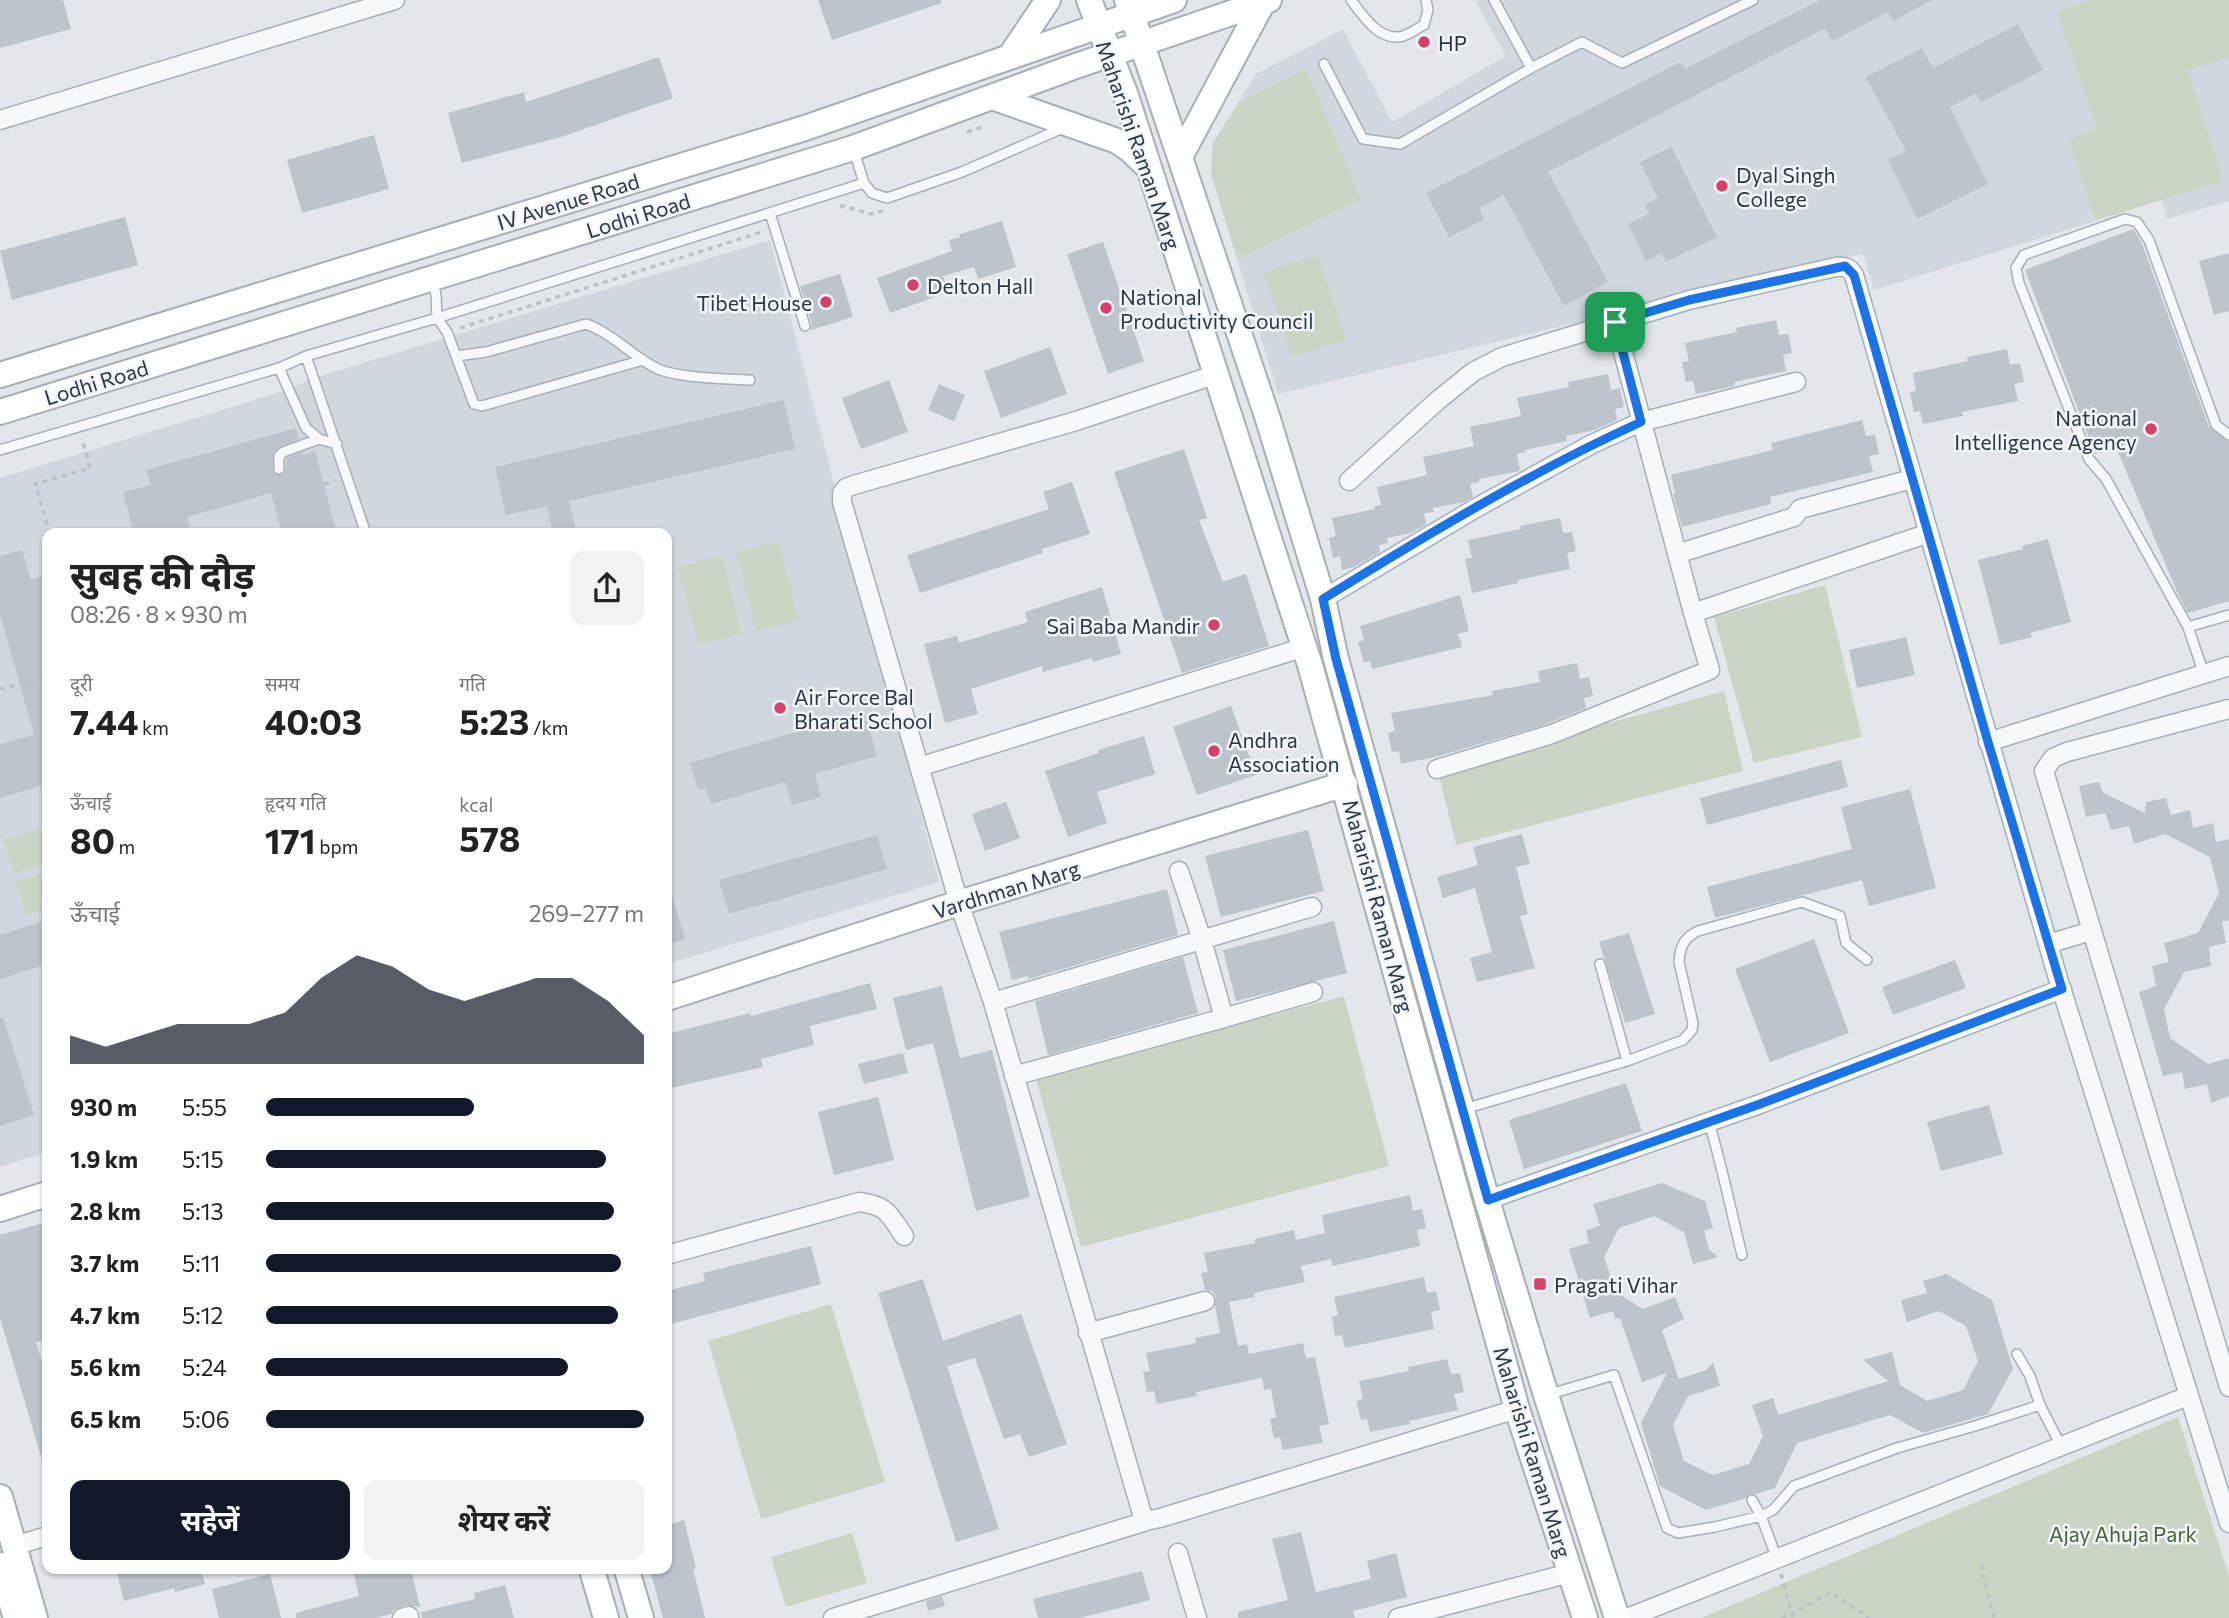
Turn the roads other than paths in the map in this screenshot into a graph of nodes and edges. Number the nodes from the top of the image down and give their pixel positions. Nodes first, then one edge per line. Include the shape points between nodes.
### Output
1 (395, 0) edge
2 (1048, 0) edge
3 (1089, 0) edge
4 (1174, 0) edge
5 (1351, 0) edge
6 (1426, 0) edge
7 (1494, 0) edge
8 (1753, 0) edge
9 (1265, 2) edge
10 (1130, 7) edge
11 (1098, 26) junction
12 (1143, 44) junction
13 (1011, 55) junction
14 (1109, 55) junction
15 (1324, 64) dead end
16 (1531, 68) junction
17 (992, 97) junction
18 (0, 120) edge
19 (1071, 125) junction
20 (853, 148) junction
21 (1181, 155) junction
22 (1149, 168) junction
23 (864, 183) junction
24 (769, 213) junction
25 (431, 278) junction
26 (437, 318) junction
27 (1615, 322) junction
28 (805, 326) dead end
29 (306, 356) junction
30 (456, 356) junction
31 (643, 360) junction
32 (279, 368) junction
33 (1217, 374) junction
34 (0, 375) edge
35 (750, 380) dead end
36 (1796, 382) dead end
37 (0, 412) edge
38 (1641, 422) junction
39 (2229, 435) edge
40 (319, 439) junction
41 (337, 444) junction
42 (0, 450) edge
43 (279, 469) dead end
44 (1912, 479) junction
45 (1349, 481) dead end
46 (364, 528) edge
47 (1929, 533) junction
48 (1676, 554) junction
49 (1323, 599) junction
50 (1693, 613) junction
51 (2229, 615) edge
52 (2188, 627) junction
53 (1305, 647) junction
54 (2229, 666) edge
55 (2204, 674) junction
56 (2229, 709) edge
57 (1988, 742) junction
58 (919, 767) junction
59 (1437, 769) dead end
60 (1345, 784) junction
61 (1179, 871) dead end
62 (959, 903) junction
63 (1312, 907) dead end
64 (2091, 931) junction
65 (1202, 940) junction
66 (2048, 943) junction
67 (1867, 960) dead end
68 (1600, 964) dead end
69 (2062, 989) junction
70 (1313, 992) dead end
71 (672, 996) edge
72 (993, 1002) junction
73 (1224, 1018) junction
74 (1627, 1061) junction
75 (1014, 1076) junction
76 (1462, 1109) junction
77 (1709, 1122) junction
78 (42, 1196) edge
79 (1488, 1200) junction
80 (0, 1209) edge
81 (904, 1236) dead end
82 (672, 1254) edge
83 (1742, 1255) dead end
84 (1205, 1301) dead end
85 (1088, 1333) junction
86 (2017, 1354) dead end
87 (2229, 1387) edge
88 (1545, 1395) junction
89 (2188, 1396) junction
90 (2040, 1405) junction
91 (1517, 1409) junction
92 (2061, 1446) junction
93 (0, 1497) edge
94 (1752, 1500) dead end
95 (1761, 1516) junction
96 (1150, 1520) junction
97 (2229, 1523) edge
98 (42, 1538) edge
99 (1178, 1553) dead end
100 (7, 1555) edge
101 (1777, 1559) junction
102 (1570, 1573) junction
103 (593, 1574) edge
104 (628, 1574) edge
105 (16, 1618) edge
106 (35, 1618) edge
107 (402, 1618) edge
108 (409, 1618) edge
109 (606, 1618) edge
110 (641, 1618) edge
111 (833, 1618) edge
112 (1197, 1618) edge
113 (1398, 1618) edge
114 (1585, 1618) edge
115 (1617, 1618) edge
116 (1627, 1618) edge

1 - 18 street
2 - 13 main road
3 - 11 main road, Maharishi Raman Marg
4 - 10 main road
5 - 6 lane via 1371,26 1389,37 1401,37 1424,25
7 - 16 lane
8 - 16 lane via 1622,63 1582,42
9 - 12 main road, Lodhi Road
9 - 21 main road
10 - 11 main road, IV Avenue Road
10 - 12 main road, Maharishi Raman Marg
11 - 13 main road, IV Avenue Road
11 - 14 main road, Maharishi Raman Marg
12 - 14 main road, Lodhi Road
12 - 21 main road, Maharishi Raman Marg
13 - 34 main road, IV Avenue Road via 805,128
14 - 17 main road, Lodhi Road
14 - 22 main road, Maharishi Raman Marg
15 - 16 lane via 1363,139 1400,144
17 - 19 main road
17 - 20 main road, Lodhi Road
19 - 22 main road via 1116,141
19 - 23 lane via 887,198 872,193
20 - 23 lane
20 - 25 main road, Lodhi Road
21 - 49 main road, Maharishi Raman Marg
22 - 33 main road, Maharishi Raman Marg
23 - 24 lane
24 - 26 lane
24 - 28 lane
25 - 26 lane
25 - 37 main road, Lodhi Road
26 - 29 lane
26 - 30 lane
27 - 38 street
27 - 44 street via 1689,300 1845,266 1854,275
27 - 45 street via 1502,357 1481,368 1437,401
29 - 32 lane
29 - 41 lane
30 - 31 lane via 586,324
30 - 31 lane via 474,404 482,406
31 - 35 lane via 659,370
32 - 40 lane via 306,428
32 - 42 lane
33 - 53 main road, Maharishi Raman Marg
33 - 58 street via 1076,421 854,485 842,493
36 - 38 street
38 - 48 street
38 - 49 street via 1476,508
39 - 52 lane via 2216,425 2149,240 2137,222 2125,219 2024,255 2016,268 2019,283 2089,459 2106,479
40 - 41 lane
40 - 43 lane via 283,452
41 - 46 lane
44 - 47 street
44 - 48 street via 1800,509 1794,517
47 - 50 street
47 - 57 street
48 - 50 street
49 - 76 main road, Maharishi Raman Marg
50 - 59 street via 1710,665 1707,673 1552,734
51 - 52 lane
52 - 55 lane
53 - 58 street
53 - 60 main road, Maharishi Raman Marg
54 - 55 street
55 - 57 street
56 - 64 street via 2067,752 2053,758 2044,771
57 - 66 street
58 - 62 street
60 - 62 main road, Vardhman Marg
60 - 91 main road, Maharishi Raman Marg
61 - 65 street
62 - 71 main road, Vardhman Marg
62 - 72 street
63 - 65 street
64 - 66 street
64 - 87 street
65 - 72 street
65 - 73 street
66 - 69 street
67 - 74 lane via 1846,943 1840,916 1802,902 1698,931 1688,936 1679,953 1692,1030 1683,1040
68 - 74 lane
69 - 77 street
69 - 89 street
70 - 73 street
72 - 75 street
73 - 75 street
74 - 76 lane
75 - 85 street
76 - 79 main road, Maharishi Raman Marg
77 - 79 street
77 - 83 lane
78 - 80 main road
79 - 88 main road, Maharishi Raman Marg
81 - 82 street via 887,1210 859,1202
84 - 85 street
85 - 96 street via 1140,1512
86 - 90 lane
88 - 95 lane via 1614,1375 1667,1528 1678,1533
88 - 115 main road, Maharishi Raman Marg
89 - 92 street
89 - 97 street
90 - 92 lane
90 - 95 lane via 1794,1486 1773,1510
91 - 96 street
91 - 102 main road, Maharishi Raman Marg
92 - 101 street
93 - 100 main road
94 - 95 lane
95 - 101 lane
96 - 111 street
98 - 100 street
99 - 112 street
100 - 105 main road
100 - 106 main road
101 - 116 street
102 - 113 street
102 - 114 main road, Maharishi Raman Marg
103 - 109 main road
104 - 110 main road
107 - 108 street

